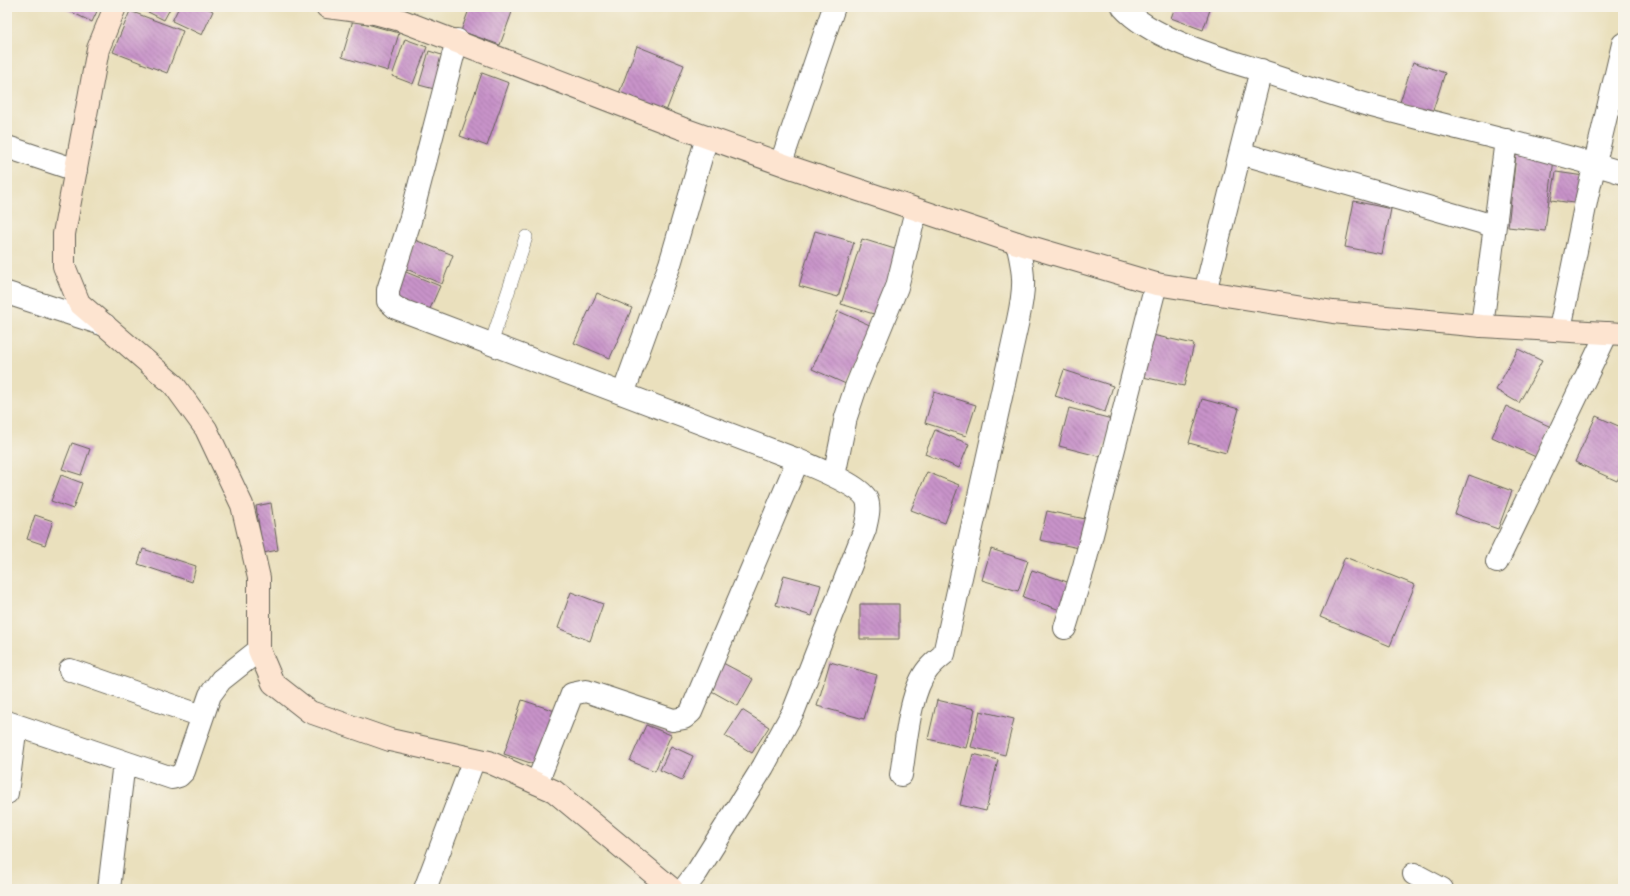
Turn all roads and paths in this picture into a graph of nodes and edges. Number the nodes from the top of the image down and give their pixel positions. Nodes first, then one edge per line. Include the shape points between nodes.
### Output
1 (115, 7) edge
2 (327, 7) edge
3 (834, 7) edge
4 (1123, 7) edge
5 (457, 40) junction
6 (1623, 44) edge
7 (1261, 70) junction
8 (707, 137) junction
9 (1506, 140) junction
10 (7, 147) edge
11 (1240, 153) junction
12 (781, 163) junction
13 (1594, 164) junction
14 (76, 170) junction
15 (1623, 173) edge
16 (916, 210) junction
17 (1494, 226) junction
18 (526, 237) dead end
19 (1017, 243) junction
20 (1156, 284) junction
21 (1205, 292) junction
22 (7, 293) edge
23 (105, 325) junction
24 (1482, 326) junction
25 (1560, 329) junction
26 (1615, 333) edge
27 (491, 344) junction
28 (623, 394) junction
29 (798, 460) junction
30 (834, 476) junction
31 (1497, 562) dead end
32 (1065, 628) dead end
33 (259, 650) junction
34 (70, 670) dead end
35 (202, 716) junction
36 (12, 723) edge
37 (474, 759) junction
38 (124, 762) junction
39 (900, 775) dead end
40 (537, 783) junction
41 (7, 793) edge
42 (1414, 874) dead end
43 (109, 889) edge
44 (425, 889) edge
45 (672, 889) edge
46 (684, 889) edge
47 (1442, 889) edge

1 - 14 street via 98,49
2 - 5 street via 374,13
3 - 12 street
4 - 7 street via 1130,15 1164,36 1220,58
5 - 8 street
5 - 27 street via 410,221 388,290 388,301 396,308
6 - 13 street
7 - 9 street via 1367,104
7 - 11 street
8 - 12 street
8 - 28 street via 670,264
9 - 13 street
9 - 17 street
10 - 14 street
11 - 17 street
11 - 21 street
12 - 16 street
13 - 15 street
13 - 25 street
14 - 23 street via 64,234 64,266 79,302
16 - 19 street
16 - 30 street via 897,287 846,417
17 - 24 street
18 - 27 lane
19 - 20 street
19 - 39 street via 1024,276 1024,293 944,654 928,669 920,682 913,704
20 - 21 street
20 - 32 street via 1084,566
21 - 24 street via 1333,312
22 - 23 street
23 - 33 street via 174,385 206,429 242,505 259,578
24 - 25 street
25 - 26 street
26 - 31 street
27 - 28 street
28 - 29 street
29 - 30 street
29 - 40 street via 691,712 684,718 673,720 586,691 572,694
30 - 46 street via 867,498 865,529 794,710 763,767
33 - 35 street via 221,680 210,695
33 - 37 street via 273,683 310,712 390,740
34 - 35 street
35 - 38 street via 184,771 179,776 172,778
36 - 38 street
36 - 41 street
37 - 40 street via 490,762
37 - 44 street
38 - 43 street
40 - 45 street via 554,791
42 - 47 street

